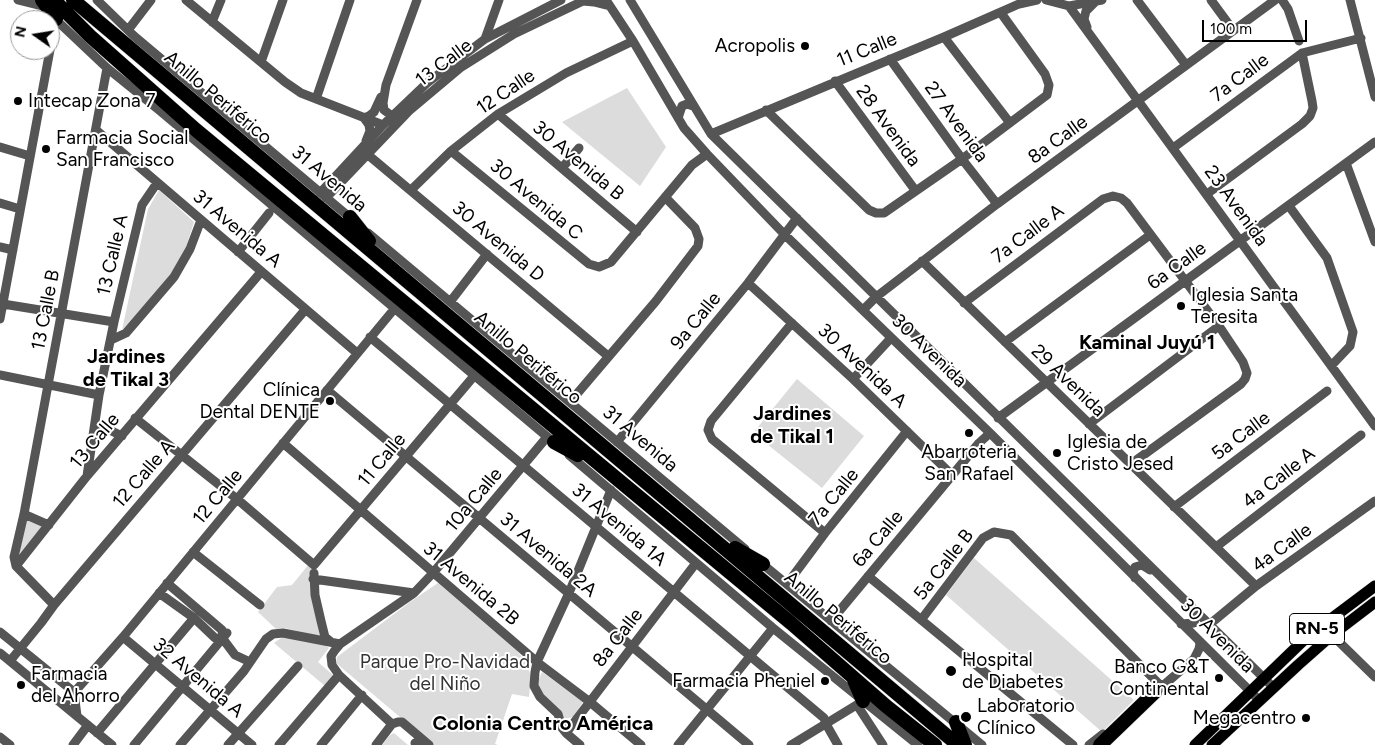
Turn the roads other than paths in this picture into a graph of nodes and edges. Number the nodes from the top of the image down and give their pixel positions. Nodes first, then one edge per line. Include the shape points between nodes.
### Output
1 (18, 0) edge
2 (73, 0) edge
3 (97, 0) edge
4 (152, 0) edge
5 (186, 0) edge
6 (221, 0) edge
7 (283, 0) edge
8 (350, 0) edge
9 (417, 0) edge
10 (499, 0) edge
11 (561, 0) edge
12 (630, 0) edge
13 (1037, 0) edge
14 (1046, 0) edge
15 (1137, 0) edge
16 (1211, 0) edge
17 (1275, 0) edge
18 (1282, 0) edge
19 (1350, 0) edge
20 (1099, 1) edge
21 (44, 2) edge
22 (607, 2) edge
23 (1070, 6) junction
24 (1001, 12) junction
25 (212, 22) junction
26 (60, 23) edge
27 (128, 30) junction
28 (1233, 30) junction
29 (1088, 32) junction
30 (944, 37) junction
31 (1361, 38) junction
32 (486, 39) junction
33 (633, 40) junction
34 (1299, 41) dead end
35 (1302, 53) junction
36 (890, 59) junction
37 (48, 60) edge
38 (261, 62) junction
39 (1186, 65) junction
40 (107, 68) junction
41 (835, 81) junction
42 (386, 85) junction
43 (1375, 97) edge
44 (316, 99) junction
45 (1139, 101) junction
46 (693, 106) junction
47 (158, 110) junction
48 (766, 110) junction
49 (498, 114) junction
50 (392, 116) junction
51 (364, 118) junction
52 (678, 118) junction
53 (1010, 123) junction
54 (383, 125) junction
55 (96, 130) junction
56 (196, 130) junction
57 (711, 134) junction
58 (1375, 142) edge
59 (365, 143) junction
60 (0, 147) edge
61 (579, 148) dead end
62 (1173, 148) junction
63 (452, 151) junction
64 (367, 154) junction
65 (707, 154) junction
66 (30, 156) junction
67 (962, 159) junction
68 (1346, 164) junction
69 (562, 168) junction
70 (157, 183) junction
71 (411, 190) junction
72 (915, 190) junction
73 (1207, 194) junction
74 (323, 195) junction
75 (665, 197) junction
76 (0, 203) edge
77 (997, 204) junction
78 (1289, 206) junction
79 (20, 209) junction
80 (269, 213) dead end
81 (350, 218) junction
82 (797, 218) junction
83 (201, 220) junction
84 (637, 232) junction
85 (784, 234) junction
86 (1150, 235) junction
87 (1241, 240) junction
88 (1375, 242) edge
89 (0, 247) edge
90 (13, 250) junction
91 (238, 252) junction
92 (488, 254) junction
93 (922, 262) junction
94 (390, 267) junction
95 (261, 272) junction
96 (1184, 281) junction
97 (748, 283) junction
98 (876, 297) junction
99 (450, 302) junction
100 (964, 302) junction
101 (3, 304) junction
102 (395, 308) junction
103 (305, 310) junction
104 (863, 310) junction
105 (61, 314) junction
106 (0, 319) edge
107 (114, 322) junction
108 (792, 323) junction
109 (1219, 326) junction
110 (370, 337) junction
111 (891, 338) junction
112 (111, 340) junction
113 (1005, 342) junction
114 (357, 353) junction
115 (608, 356) junction
116 (1331, 366) junction
117 (0, 375) edge
118 (474, 376) junction
119 (853, 379) junction
120 (1047, 383) junction
121 (48, 384) junction
122 (327, 390) junction
123 (1327, 391) dead end
124 (99, 395) junction
125 (570, 402) junction
126 (451, 403) junction
127 (135, 418) junction
128 (998, 418) junction
129 (95, 423) junction
130 (1089, 424) junction
131 (1375, 426) edge
132 (907, 431) junction
133 (990, 434) junction
134 (1361, 435) dead end
135 (122, 436) junction
136 (551, 440) junction
137 (617, 442) junction
138 (283, 443) junction
139 (182, 455) junction
140 (406, 456) junction
141 (1131, 464) junction
142 (524, 466) junction
143 (606, 470) junction
144 (952, 475) junction
145 (86, 476) junction
146 (611, 490) junction
147 (236, 499) junction
148 (1375, 501) edge
149 (1174, 506) junction
150 (360, 510) junction
151 (24, 514) junction
152 (479, 519) junction
153 (50, 525) junction
154 (596, 527) junction
155 (708, 533) junction
156 (825, 533) junction
157 (1216, 547) junction
158 (193, 552) junction
159 (15, 562) junction
160 (696, 563) junction
161 (763, 564) junction
162 (314, 565) junction
163 (433, 573) junction
164 (868, 576) junction
165 (1161, 577) junction
166 (1135, 578) junction
167 (314, 579) junction
168 (168, 583) junction
169 (787, 584) junction
170 (1256, 586) junction
171 (1375, 586) edge
172 (674, 592) junction
173 (159, 593) junction
174 (414, 593) junction
175 (569, 593) junction
176 (1375, 602) edge
177 (54, 605) junction
178 (260, 605) dead end
179 (1193, 607) junction
180 (194, 618) junction
181 (922, 620) junction
182 (831, 621) junction
183 (1181, 624) junction
184 (1210, 624) junction
185 (773, 628) junction
186 (0, 632) edge
187 (1332, 635) junction
188 (225, 636) junction
189 (123, 637) junction
190 (330, 641) junction
191 (1198, 641) junction
192 (340, 644) junction
193 (632, 646) junction
194 (20, 647) junction
195 (0, 653) edge
196 (750, 656) junction
197 (1215, 657) junction
198 (1194, 659) junction
199 (10, 661) junction
200 (250, 662) junction
201 (537, 662) junction
202 (155, 663) junction
203 (298, 666) dead end
204 (339, 675) junction
205 (853, 677) junction
206 (1375, 677) edge
207 (1264, 678) junction
208 (182, 687) junction
209 (1274, 688) junction
210 (1159, 689) junction
211 (74, 692) junction
212 (1250, 692) junction
213 (362, 695) junction
214 (1260, 701) junction
215 (590, 702) junction
216 (860, 703) junction
217 (64, 705) junction
218 (210, 709) junction
219 (706, 710) junction
220 (77, 716) junction
221 (956, 722) junction
222 (392, 724) junction
223 (826, 724) junction
224 (88, 725) junction
225 (97, 733) junction
226 (238, 733) junction
227 (566, 733) junction
228 (0, 737) edge
229 (417, 742) edge
230 (10, 745) edge
231 (72, 745) edge
232 (112, 745) edge
233 (134, 745) edge
234 (180, 745) edge
235 (228, 745) edge
236 (252, 745) edge
237 (279, 745) edge
238 (321, 745) edge
239 (376, 745) edge
240 (429, 745) edge
241 (580, 745) edge
242 (641, 745) edge
243 (678, 745) edge
244 (749, 745) edge
245 (791, 745) edge
246 (838, 745) edge
247 (883, 745) edge
248 (918, 745) edge
249 (935, 745) edge
250 (958, 745) edge
251 (965, 745) edge
252 (982, 745) edge
253 (1073, 745) edge
254 (1089, 745) edge
255 (1100, 745) edge
256 (1195, 745) edge
257 (1212, 745) edge

1 - 21 street
2 - 94 highway, Anillo Periférico
3 - 27 street, 31 Avenida
4 - 27 street
5 - 25 street
6 - 25 street
7 - 38 street
8 - 44 street
9 - 42 street
10 - 32 street
11 - 32 street, 13 Calle
12 - 46 street, 30 Avenida
13 - 24 street, 11 Calle
14 - 23 street
15 - 39 street
16 - 28 street
17 - 28 street, 8a Calle
18 - 34 street
19 - 31 street
20 - 23 street
20 - 29 street via 1088,8 1085,15
21 - 56 highway, Anillo Periférico via 90,36
22 - 33 street, 30 Avenida
22 - 64 street, 13 Calle via 583,1 514,34 460,68 410,110
23 - 29 street, 23 Avenida
24 - 30 street, 11 Calle
24 - 53 street via 1045,74 1049,88 1045,97
25 - 38 street
26 - 40 street
27 - 74 street, 31 Avenida
28 - 39 street, 8a Calle
29 - 45 street, 23 Avenida
30 - 36 street, 11 Calle
30 - 53 street
31 - 35 street, 7a Calle
31 - 43 street
32 - 50 street, 13 Calle via 427,83
33 - 49 street, 12 Calle via 566,73
33 - 52 street, 30 Avenida
35 - 62 street, 7a Calle
35 - 73 street via 1313,108 1310,116
36 - 41 street, 11 Calle
36 - 67 street, 27 Avenida
37 - 66 street
38 - 44 street via 284,82
39 - 45 street, 8a Calle
40 - 47 street
40 - 55 street, 13 Calle B
41 - 48 street, 11 Calle
41 - 72 street, 28 Avenida
42 - 50 street via 384,110
42 - 51 street via 374,112
44 - 51 street
45 - 62 street, 23 Avenida
45 - 77 street, 8a Calle
46 - 52 street via 682,106
46 - 57 street, 30 Avenida
47 - 56 highway
47 - 102 street
48 - 57 street, 11 Calle
48 - 72 street via 867,208 876,213 888,211
49 - 63 street, 12 Calle
49 - 69 street, 30 Avenida B
50 - 54 street, 13 Calle
51 - 54 street
51 - 59 street via 370,130
52 - 65 street, 30 Avenida
53 - 67 street
54 - 59 street, 13 Calle
55 - 70 street, 31 Avenida A
55 - 105 street, 13 Calle B
56 - 143 highway, Anillo Periférico
57 - 82 street, 30 Avenida
58 - 68 street, 6a Calle
59 - 74 street, 13 Calle
60 - 66 street
61 - 69 street
62 - 73 street, 23 Avenida
63 - 71 street, 12 Calle
63 - 84 street, 30 Avenida C via 595,267 611,262
64 - 71 street, 30 Avenida D
64 - 74 street, 13 Calle
65 - 75 street via 692,165
65 - 85 street, 30 Avenida
66 - 79 street
67 - 72 street
67 - 77 street, 27 Avenida
68 - 78 street, 6a Calle
68 - 88 street
69 - 84 street, 30 Avenida B
70 - 83 street, 31 Avenida A
70 - 107 street, 13 Calle A via 142,205
71 - 92 street, 30 Avenida D
73 - 87 street, 23 Avenida
74 - 81 street, 31 Avenida
75 - 84 street
75 - 115 street via 695,228 698,246
76 - 79 street
77 - 93 street, 8a Calle
78 - 87 street, 6a Calle
78 - 116 street via 1327,258 1353,332 1350,346
79 - 90 street
80 - 91 street
81 - 94 highway
81 - 99 street, 31 Avenida
82 - 85 street, 9a Calle
82 - 98 street, 30 Avenida
83 - 91 street, 31 Avenida A
83 - 112 street via 174,277 126,333
85 - 97 street, 9a Calle
85 - 104 street, 30 Avenida
86 - 96 street
86 - 100 street, 7a Calle A via 1127,203 1121,198 1107,197
86 - 113 street
87 - 96 street, 6a Calle
87 - 116 street, 23 Avenida
89 - 90 street
90 - 101 street
91 - 95 street, 31 Avenida A
92 - 99 street
92 - 115 street, 30 Avenida D
93 - 98 street, 8a Calle
93 - 100 street, 29 Avenida
94 - 155 highway, Anillo Periférico
95 - 103 street, 31 Avenida A
95 - 127 street, 13 Calle
96 - 109 street
96 - 120 street, 6a Calle
97 - 108 street, 30 Avenida A
97 - 137 street, 9a Calle
98 - 104 street, 8a Calle
98 - 128 street, 30 Avenida
99 - 125 street, 31 Avenida
100 - 113 street, 29 Avenida
101 - 105 street
101 - 106 street
102 - 110 street, 12 Calle
102 - 118 street
103 - 114 street, 31 Avenida A
103 - 139 street, 12 Calle A
104 - 111 street, 30 Avenida
105 - 107 street
105 - 121 street, 13 Calle B
107 - 112 street, 13 Calle A
108 - 119 street, 30 Avenida A
108 - 156 street via 711,421 708,430 712,439
109 - 130 street
109 - 141 street via 1244,362 1247,373 1241,384
110 - 114 street, 12 Calle
110 - 126 street, 31 Avenida 1A
111 - 119 street
111 - 133 street, 30 Avenida
112 - 124 street, 13 Calle A
113 - 120 street, 29 Avenida
114 - 122 street, 12 Calle
115 - 125 street
116 - 131 street, 23 Avenida
117 - 121 street
118 - 126 street, 11 Calle
118 - 136 street
119 - 132 street, 30 Avenida A
120 - 128 street, 6a Calle
120 - 130 street, 29 Avenida
121 - 124 street
121 - 151 street, 13 Calle B
122 - 138 street, 12 Calle
122 - 140 street, 31 Avenida 2A
123 - 149 street, 5a Calle
124 - 129 street, 13 Calle A
125 - 137 street, 31 Avenida
126 - 140 street, 11 Calle
126 - 142 street, 31 Avenida 1A
127 - 135 street, 13 Calle
127 - 139 street
128 - 165 street, 30 Avenida
129 - 135 street
129 - 145 street, 13 Calle A
130 - 141 street, 29 Avenida
132 - 144 street, 30 Avenida A
132 - 156 street, 7a Calle
133 - 144 street, 6a Calle
133 - 166 street, 30 Avenida
134 - 157 street, 4a Calle A
135 - 145 street, 13 Calle
136 - 142 street, 10a Calle
136 - 143 highway
136 - 146 street
137 - 161 street, 31 Avenida
138 - 147 street, 12 Calle
138 - 150 street, 31 Avenida 2B
139 - 147 street
139 - 177 street, 12 Calle A
140 - 150 street, 11 Calle
140 - 152 street, 31 Avenida 2A
141 - 149 street, 29 Avenida
142 - 152 street, 10a Calle
142 - 154 street, 31 Avenida 1A
143 - 205 highway, Anillo Periférico
144 - 164 street, 6a Calle
145 - 153 street, 13 Calle
146 - 154 street
146 - 160 street
147 - 158 street, 12 Calle
147 - 162 street
148 - 170 street, 4a Calle
149 - 157 street, 29 Avenida
150 - 162 street, 11 Calle
150 - 163 street, 31 Avenida 2B
151 - 153 street
151 - 159 street, 13 Calle B
152 - 163 street, 10a Calle
152 - 175 street, 31 Avenida 2A
153 - 159 street, 13 Calle
154 - 172 street, 31 Avenida 1A
154 - 175 street
155 - 161 highway
155 - 250 highway, Anillo Periférico
156 - 169 street, 7a Calle
157 - 170 street, 29 Avenida
158 - 168 street, 12 Calle
158 - 178 street
159 - 177 street
160 - 172 street, 8a Calle
160 - 185 street
161 - 169 street, 31 Avenida
162 - 167 street
163 - 174 street, 10a Calle
163 - 201 street, 31 Avenida 2B
164 - 181 street
164 - 182 street, 6a Calle
165 - 166 street via 1142,565 1133,569
165 - 179 street, 30 Avenida
166 - 183 street, 30 Avenida
167 - 174 street
167 - 190 street via 323,632
168 - 173 street, 12 Calle
168 - 188 street
169 - 182 street, 31 Avenida
170 - 184 street, 4a Calle
171 - 207 main road, RN-5 via 1307,637
172 - 193 street, 8a Calle
172 - 196 street, 31 Avenida 1A
173 - 180 street
173 - 189 street, 12 Calle
174 - 192 street, 10a Calle
175 - 193 street, 31 Avenida 2A
175 - 201 street
176 - 187 main road, RN-5
177 - 194 street, 12 Calle A
179 - 183 street via 1194,623
179 - 184 street, 30 Avenida
180 - 188 street via 215,638
180 - 202 street
181 - 210 street, 5a Calle B via 983,538 994,532 1011,535
181 - 253 street
182 - 221 street, 31 Avenida
183 - 191 street, 30 Avenida
184 - 207 street, 30 Avenida
185 - 196 street
185 - 216 street
186 - 194 street
187 - 206 street
187 - 209 main road, RN-5
188 - 200 street via 235,655
188 - 208 street
189 - 202 street, 32 Avenida A
189 - 211 street, 12 Calle
190 - 192 street
190 - 200 street via 273,634
191 - 197 street, 30 Avenida
191 - 198 street via 1199,649
192 - 204 street, 10a Calle via 331,656 332,665
193 - 215 street, 8a Calle
193 - 219 street, 31 Avenida 2A
194 - 199 street, 12 Calle A
194 - 211 street
195 - 199 street
196 - 219 street
196 - 223 street, 31 Avenida 1A via 824,718
197 - 198 street via 1207,655
197 - 212 street, 30 Avenida
198 - 210 street
199 - 217 street
200 - 218 street
201 - 215 street, 31 Avenida 2B
201 - 227 street via 534,686 558,714
202 - 208 street, 32 Avenida A
202 - 225 street
203 - 226 street
204 - 213 street
204 - 237 street
205 - 216 highway
205 - 249 highway, Anillo Periférico
207 - 209 street, 30 Avenida
207 - 212 main road, RN-5
208 - 218 street, 32 Avenida A
208 - 233 street
209 - 214 main road, RN-5
210 - 254 street
210 - 255 highway
211 - 217 street, 12 Calle
211 - 220 street
212 - 214 street, 30 Avenida
212 - 256 main road, RN-5
213 - 222 street
213 - 238 street
214 - 257 main road, RN-5
215 - 227 street, 8a Calle
215 - 242 street, 31 Avenida 2B
216 - 223 street
216 - 247 street
216 - 248 street
217 - 220 street
218 - 226 street, 32 Avenida A
218 - 234 street
219 - 243 street
219 - 244 street, 31 Avenida 2A
220 - 224 street
221 - 251 highway
221 - 252 street, 31 Avenida
222 - 229 street via 402,722
222 - 239 street
223 - 245 street
223 - 246 street, 31 Avenida 1A
224 - 225 street
224 - 231 street
225 - 232 street
226 - 235 street
226 - 236 street, 32 Avenida A
227 - 241 street
228 - 230 street
229 - 240 street

